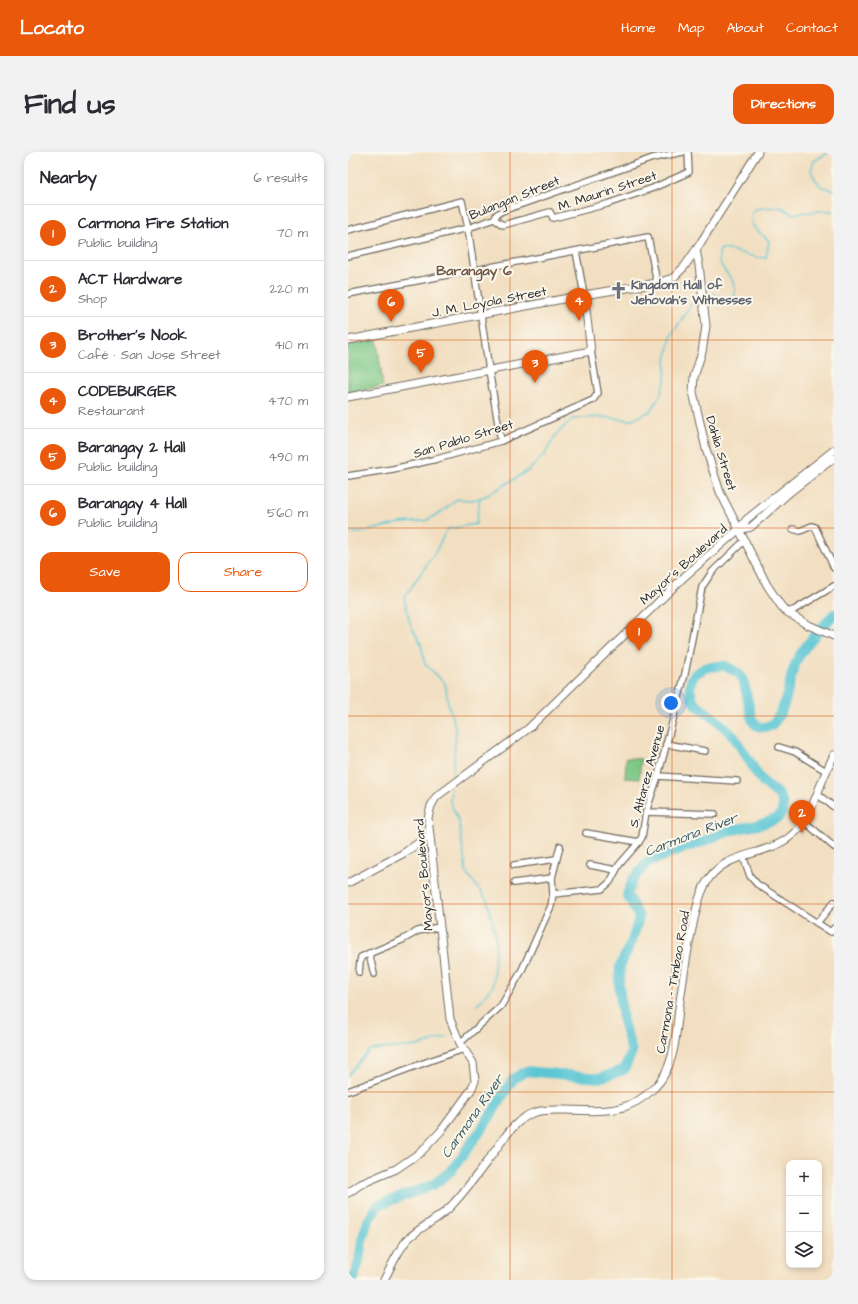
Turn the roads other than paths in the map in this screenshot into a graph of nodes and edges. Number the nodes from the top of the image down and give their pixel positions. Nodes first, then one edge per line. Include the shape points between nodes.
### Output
1 (683, 152) edge
2 (688, 152) edge
3 (758, 152) edge
4 (494, 219) junction
5 (468, 228) junction
6 (348, 230) edge
7 (696, 250) junction
8 (576, 251) junction
9 (348, 256) edge
10 (475, 270) junction
11 (657, 283) junction
12 (348, 294) edge
13 (584, 295) junction
14 (482, 314) junction
15 (348, 340) edge
16 (591, 351) junction
17 (489, 370) junction
18 (348, 397) edge
19 (501, 441) junction
20 (834, 450) edge
21 (834, 458) edge
22 (348, 476) edge
23 (793, 529) dead end
24 (738, 530) junction
25 (744, 541) junction
26 (834, 568) edge
27 (834, 586) edge
28 (787, 612) junction
29 (834, 636) edge
30 (666, 744) junction
31 (779, 747) dead end
32 (705, 751) dead end
33 (834, 755) edge
34 (826, 771) junction
35 (658, 776) junction
36 (737, 780) dead end
37 (817, 794) junction
38 (834, 807) edge
39 (646, 812) junction
40 (715, 814) dead end
41 (805, 822) junction
42 (586, 833) dead end
43 (430, 835) junction
44 (639, 842) junction
45 (560, 846) dead end
46 (834, 847) edge
47 (744, 856) junction
48 (556, 859) junction
49 (514, 865) dead end
50 (590, 866) dead end
51 (616, 870) junction
52 (552, 878) junction
53 (348, 883) edge
54 (514, 883) dead end
55 (553, 894) junction
56 (834, 902) edge
57 (817, 923) junction
58 (440, 927) junction
59 (834, 928) edge
60 (369, 953) junction
61 (359, 972) dead end
62 (374, 974) dead end
63 (462, 1046) junction
64 (348, 1091) edge
65 (348, 1193) edge
66 (384, 1280) edge

1 - 4 street, Bulangan Street via 653,158 543,196 502,211 496,214
2 - 4 street, M. Maurin Street via 689,172 607,204 553,218 550,212 503,225
3 - 7 main road, J. M. Loyola Street
4 - 5 street, Bulangan Street
5 - 6 street via 462,201
5 - 9 street, Bulangan Street
5 - 10 street
7 - 11 main road, J. M. Loyola Street via 673,278
7 - 24 main road, Dahlia Street via 706,326 693,392 706,450 720,492
8 - 10 street
8 - 11 street via 648,237
8 - 13 street
10 - 12 street
10 - 14 street
11 - 13 main road, J. M. Loyola Street
13 - 14 main road, J. M. Loyola Street
13 - 16 main road
14 - 15 main road, J. M. Loyola Street
14 - 17 street
16 - 17 main road
16 - 19 street, San Pablo Street via 598,393 593,400
17 - 18 main road
17 - 19 street
19 - 22 street, San Pablo Street via 437,459
20 - 24 main road, Mayor's Boulevard via 747,519
21 - 24 main road, Mayor's Boulevard via 751,527
23 - 26 street via 800,531 815,527
24 - 25 main road, Dahlia Street
24 - 43 main road, Mayor's Boulevard via 685,576 529,728 436,797 428,818
25 - 28 main road, Dahlia Street via 767,585
25 - 30 street, S. Altarez Avenue via 712,572 702,588 685,674
27 - 28 street
28 - 29 main road, Dahlia Street
30 - 32 street
30 - 35 street, S. Altarez Avenue
31 - 34 street via 795,752
33 - 34 main road, Carmona - Timbao Road
34 - 37 main road, Carmona - Timbao Road
35 - 36 street
35 - 39 street, S. Altarez Avenue
37 - 38 street
37 - 41 main road, Carmona - Timbao Road
39 - 40 street
39 - 44 street, S. Altarez Avenue
41 - 46 street
41 - 47 main road, Carmona - Timbao Road via 780,844
42 - 44 street
43 - 53 main road
43 - 58 main road, Mayor's Boulevard
44 - 51 street, S. Altarez Avenue
45 - 48 street
47 - 57 street via 750,876 757,884
47 - 66 main road, Carmona - Timbao Road via 726,862 705,884 687,953 675,1038 668,1068 657,1086 628,1106 608,1111 547,1110 534,1112 520,1121 451,1206 406,1242
48 - 49 street
48 - 52 street
50 - 51 street
51 - 55 street, S. Altarez Avenue via 610,882 602,889
52 - 54 street
52 - 55 street
55 - 63 street via 551,906 521,972 501,1006
56 - 57 street
57 - 59 street via 831,932
58 - 60 street via 418,931
58 - 63 main road, Mayor's Boulevard via 450,1019
60 - 61 street via 362,957
60 - 62 street
63 - 64 street via 432,1060
63 - 65 main road, Mayor's Boulevard via 473,1062 475,1082 441,1131 405,1164 361,1184

